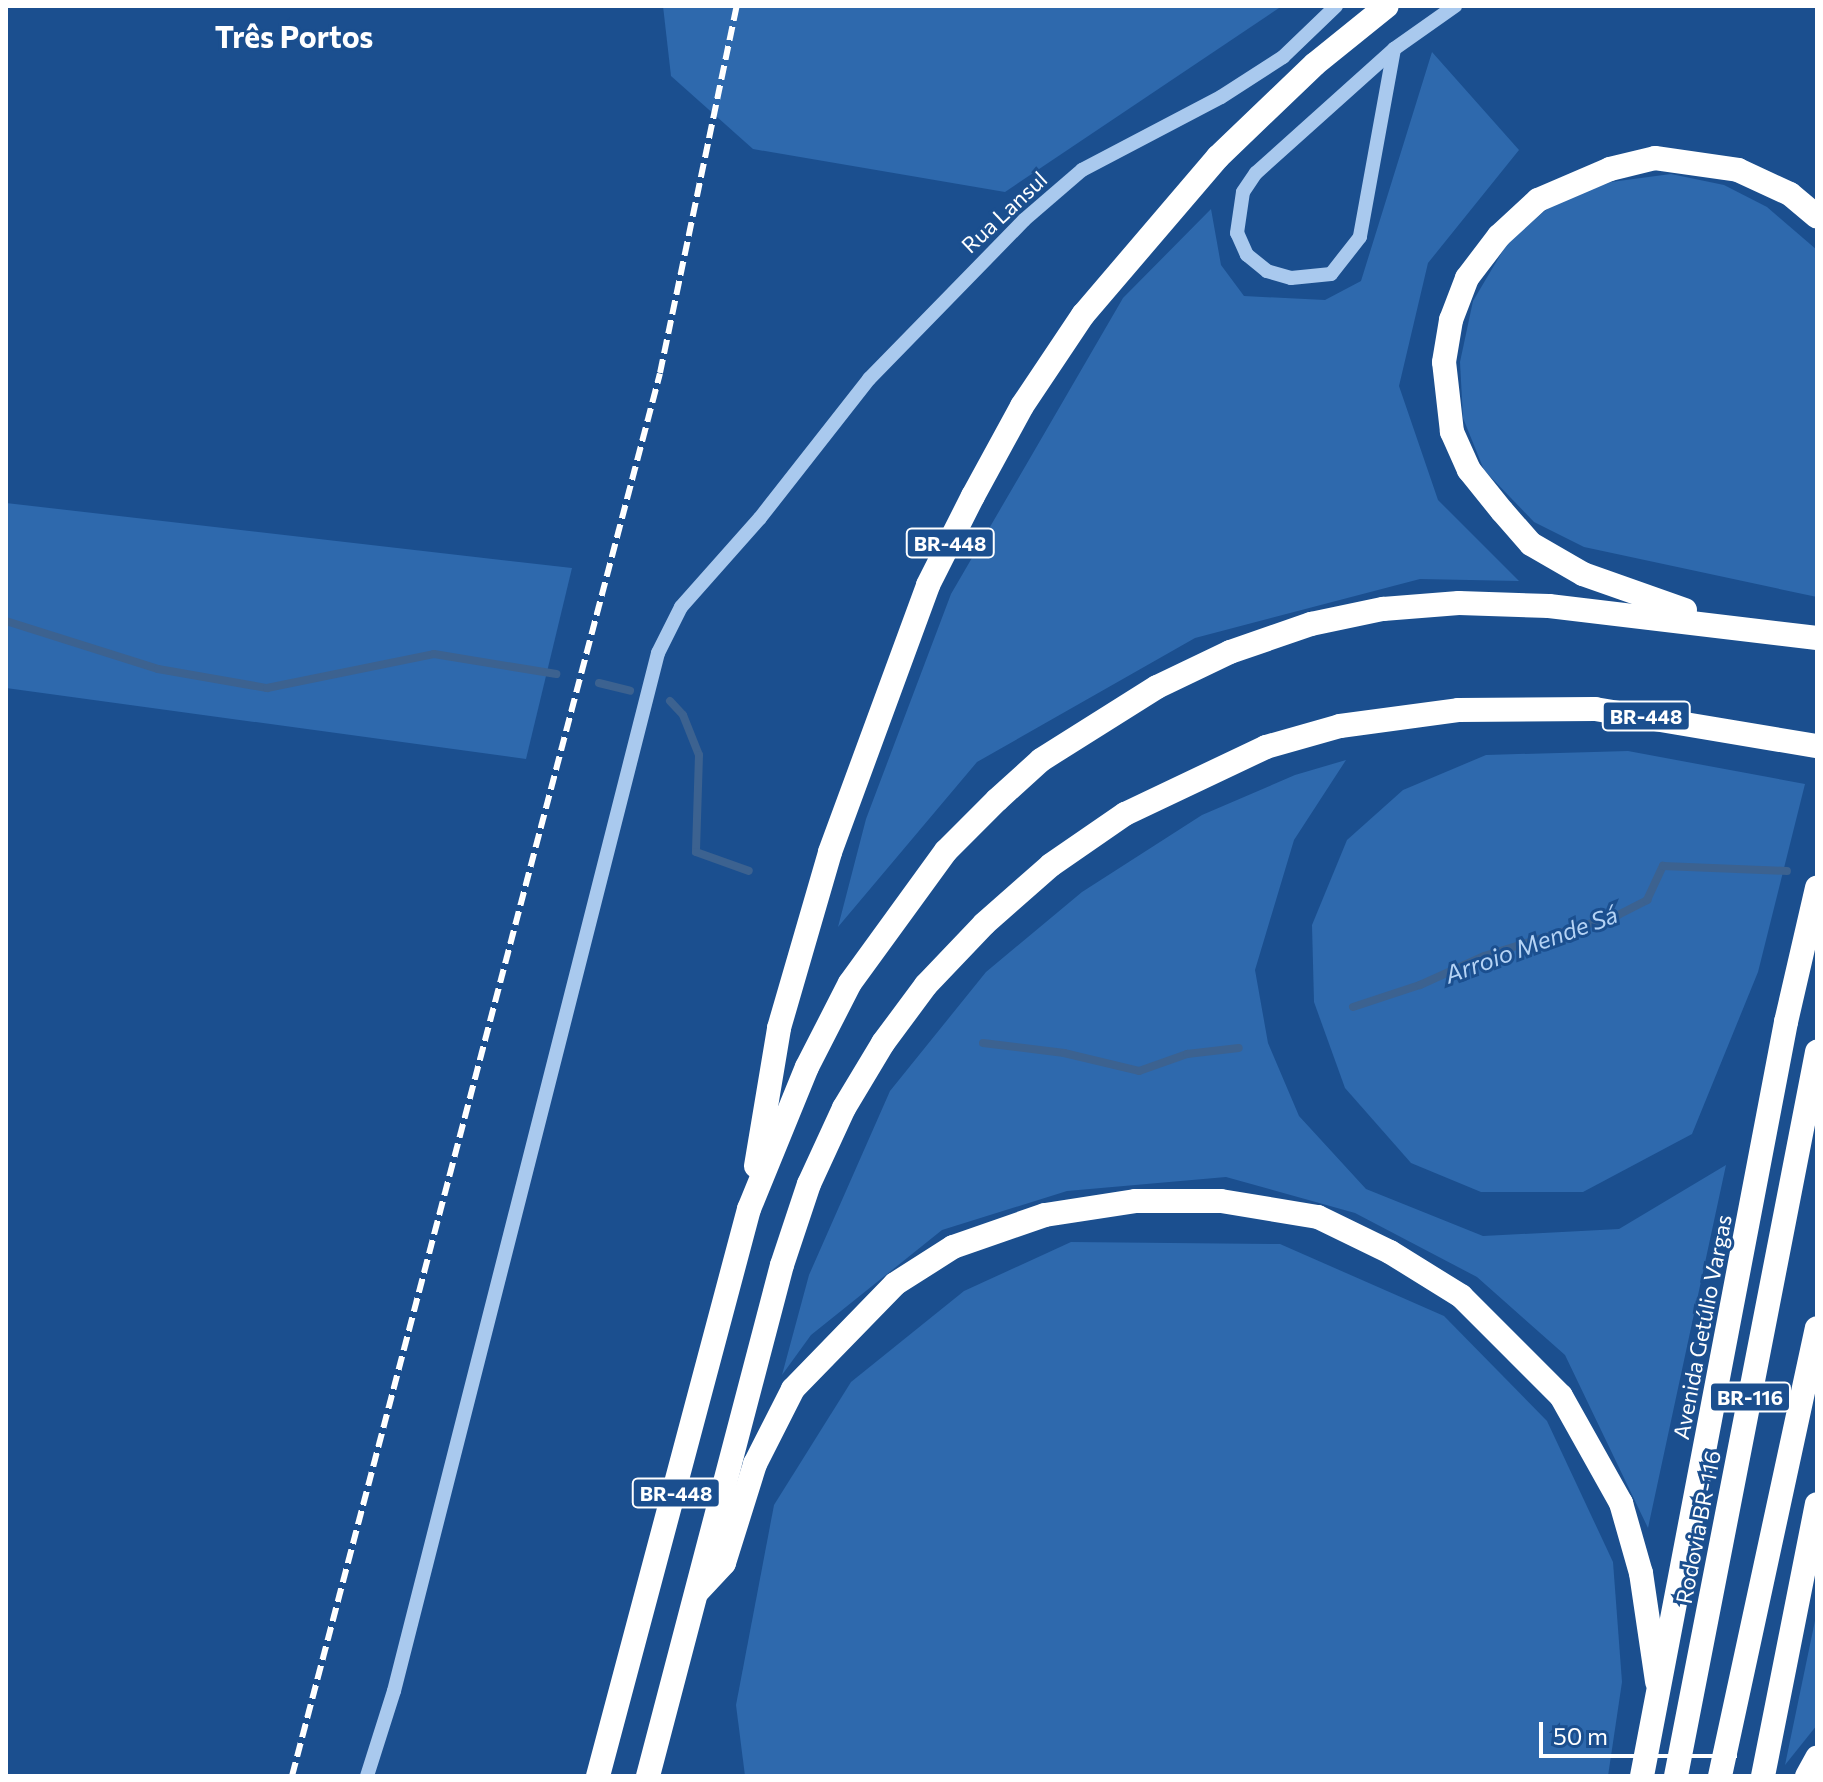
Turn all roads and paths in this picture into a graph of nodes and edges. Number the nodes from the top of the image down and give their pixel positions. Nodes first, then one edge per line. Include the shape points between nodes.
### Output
1 (1336, 6) edge
2 (1387, 6) edge
3 (1455, 6) edge
4 (1394, 49) junction
5 (1817, 217) edge
6 (1729, 626) junction
7 (1817, 638) edge
8 (1817, 746) edge
9 (1817, 888) edge
10 (1817, 1052) edge
11 (749, 1209) junction
12 (1817, 1328) edge
13 (1817, 1504) edge
14 (696, 1592) junction
15 (1657, 1682) junction
16 (1817, 1758) edge
17 (367, 1776) edge
18 (598, 1776) edge
19 (648, 1776) edge
20 (1642, 1776) edge
21 (1676, 1776) edge
22 (1720, 1776) edge
23 (1763, 1776) edge
24 (1807, 1776) edge

1 - 17 street, Rua Lansul via 1283,57 1221,97 1082,170 1024,220 869,379 760,518 681,607 658,653 394,1691
2 - 11 highway, BR-448 via 1315,64 1218,157 1083,315 1022,406 973,496 928,585 830,852 779,1028
3 - 4 street
4 - 4 street via 1256,173 1243,192 1237,233 1247,255 1267,271 1291,278 1331,274 1360,237
5 - 6 highway via 1790,194 1738,170 1655,158 1610,169 1538,200 1499,236 1467,278 1451,320 1444,362 1452,432 1469,470 1531,544 1583,574
6 - 7 highway, BR-448
6 - 11 highway, BR-448 via 1549,606 1459,603 1383,609 1311,624 1230,652 1157,687 1041,760 946,851 850,983 807,1067
8 - 14 highway, BR-448 via 1595,709 1401,714 1266,747 1194,777 1125,814 1051,865 926,985 844,1108 809,1184 782,1265
9 - 15 highway, Avenida Getúlio Vargas
10 - 21 highway, Rodovia BR-116 / BR-116
11 - 18 highway, BR-448
12 - 22 highway, BR-116
13 - 23 highway
14 - 15 highway via 724,1563 755,1464 793,1389 895,1284 953,1247 1045,1215 1135,1201 1221,1201 1318,1217 1390,1252 1461,1296 1561,1396 1621,1503 1641,1573
14 - 19 highway, BR-448
15 - 20 highway, Avenida Getúlio Vargas
16 - 24 highway

